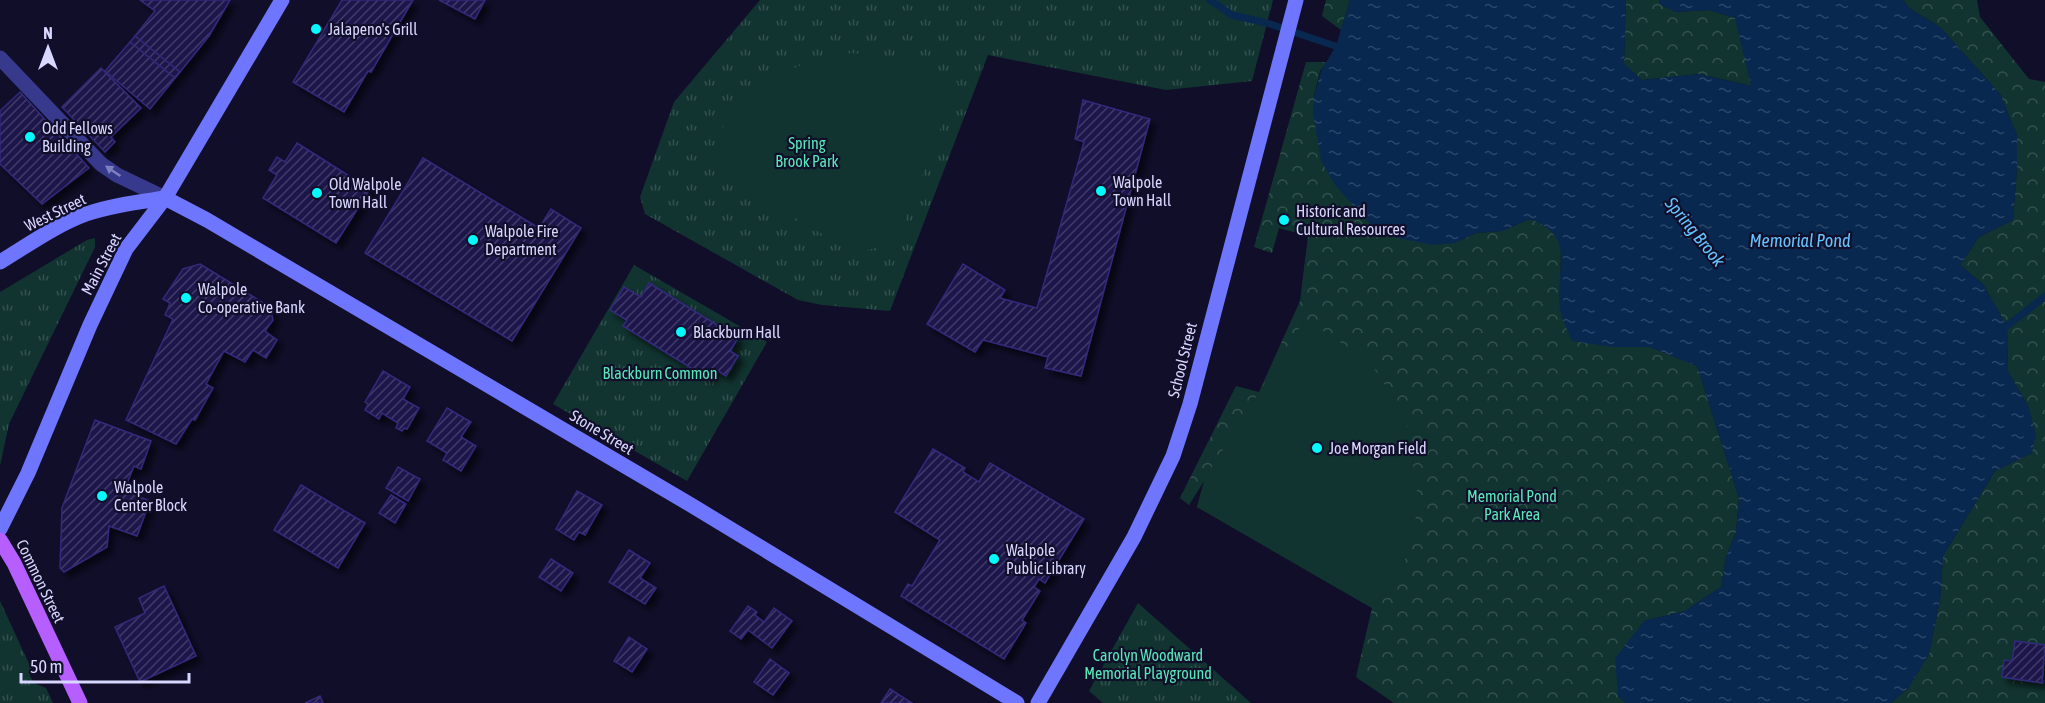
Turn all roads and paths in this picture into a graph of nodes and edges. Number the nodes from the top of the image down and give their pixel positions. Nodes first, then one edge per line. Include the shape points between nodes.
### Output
1 (282, 0) edge
2 (1294, 7) edge
3 (0, 58) edge
4 (165, 198) junction
5 (0, 262) edge
6 (0, 529) edge
7 (0, 540) edge
8 (80, 703) edge
9 (1017, 703) edge
10 (1038, 703) edge

1 - 4 street, Main Street
2 - 10 street, School Street via 1173,456 1123,558
4 -> 3 street via 102,164
4 - 5 street, West Street via 86,214
4 - 6 street, Main Street via 126,249
4 - 9 street, Stone Street via 691,505
7 - 8 main road, Common Street

